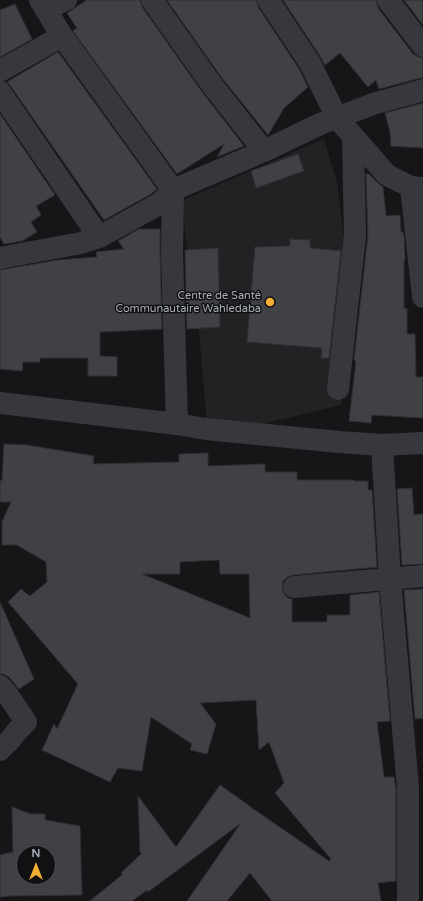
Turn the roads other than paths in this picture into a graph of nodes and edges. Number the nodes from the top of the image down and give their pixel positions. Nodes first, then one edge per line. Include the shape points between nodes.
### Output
1 (66, 0) edge
2 (152, 0) edge
3 (268, 0) edge
4 (388, 0) edge
5 (42, 4) edge
6 (62, 36) junction
7 (423, 46) edge
8 (0, 71) edge
9 (423, 90) edge
10 (0, 92) edge
11 (337, 118) junction
12 (353, 136) junction
13 (264, 151) junction
14 (417, 188) edge
15 (173, 190) junction
16 (99, 237) junction
17 (0, 258) edge
18 (423, 297) edge
19 (338, 389) dead end
20 (0, 403) edge
21 (177, 424) junction
22 (423, 443) edge
23 (382, 445) junction
24 (423, 576) edge
25 (390, 579) junction
26 (294, 587) dead end
27 (0, 686) edge
28 (0, 750) edge
29 (408, 901) edge

1 - 5 street
2 - 13 street via 212,85
3 - 11 street via 310,63
4 - 7 street
5 - 6 street
6 - 8 street
6 - 15 street
9 - 11 street via 376,103
10 - 16 street
11 - 12 street
11 - 13 street
12 - 14 street via 387,175
12 - 19 street via 355,236
13 - 15 street
14 - 18 street
15 - 16 street via 159,204
15 - 21 street via 172,254
16 - 17 street
20 - 21 street
21 - 23 street via 206,429
22 - 23 street
23 - 25 street
24 - 25 street
25 - 26 street
25 - 29 street via 408,788
27 - 28 street via 26,722

